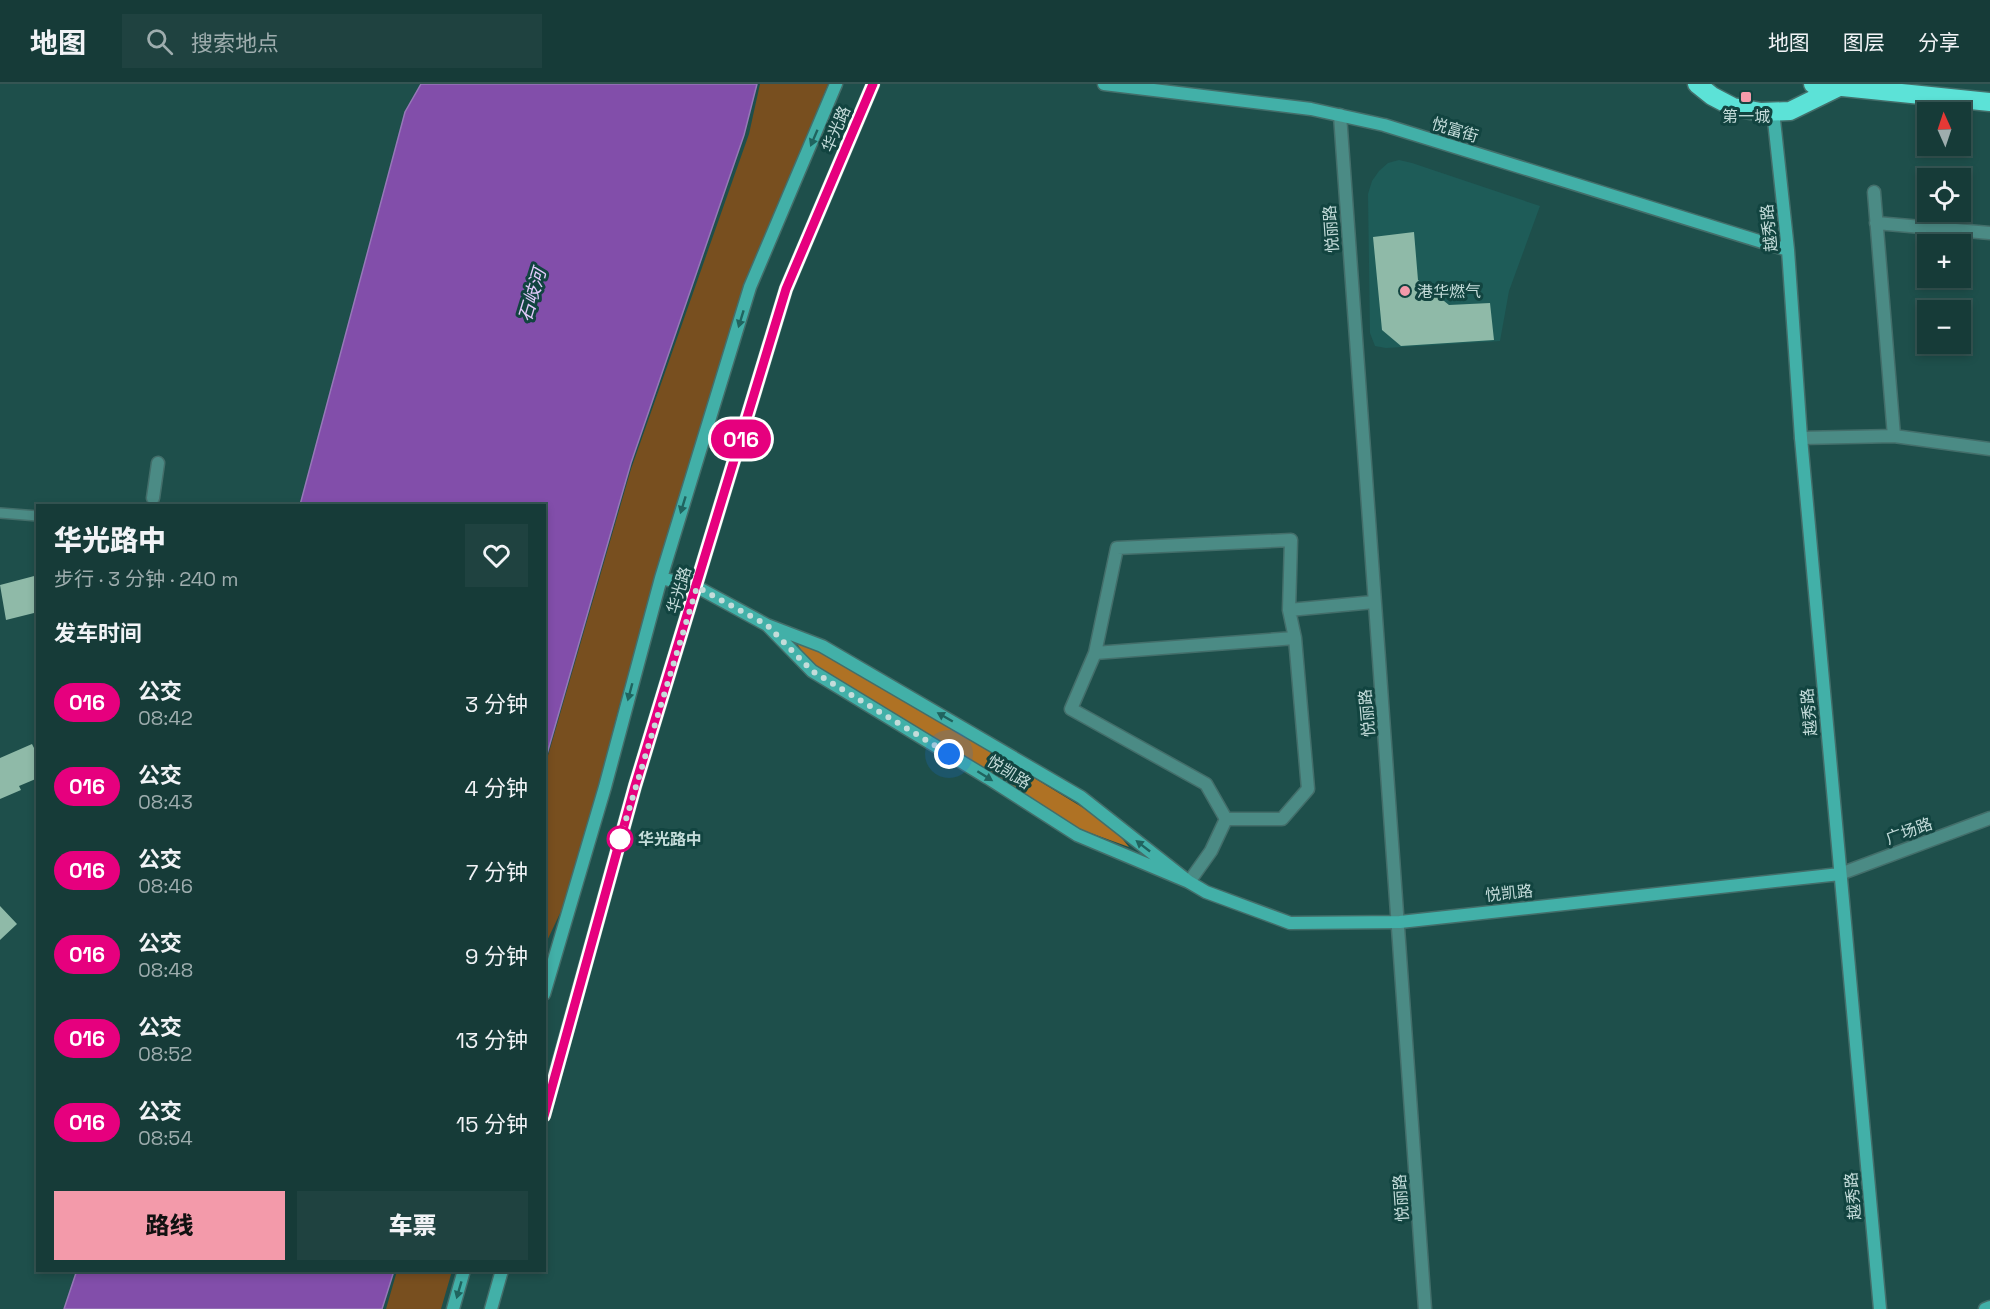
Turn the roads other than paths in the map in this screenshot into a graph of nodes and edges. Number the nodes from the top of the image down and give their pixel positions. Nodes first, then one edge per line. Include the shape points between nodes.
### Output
1 (836, 84) edge
2 (873, 84) edge
3 (1104, 84) edge
4 (1697, 84) edge
5 (1813, 84) edge
6 (1840, 87) junction
7 (1187, 89) edge
8 (1990, 102) edge
9 (1773, 111) junction
10 (1340, 115) junction
11 (1874, 192) dead end
12 (1876, 223) junction
13 (1990, 233) edge
14 (1788, 250) junction
15 (1894, 436) junction
16 (1802, 438) junction
17 (1990, 449) edge
18 (158, 463) dead end
19 (153, 498) dead end
20 (0, 513) edge
21 (36, 516) edge
22 (661, 578) junction
23 (697, 587) junction
24 (1374, 602) junction
25 (1289, 610) junction
26 (767, 625) junction
27 (1295, 638) junction
28 (1095, 652) junction
29 (1990, 818) edge
30 (1226, 819) junction
31 (1839, 874) junction
32 (1189, 882) junction
33 (1400, 922) junction
34 (546, 987) edge
35 (546, 1108) edge
36 (463, 1272) edge
37 (501, 1272) edge
38 (1990, 1307) edge
39 (453, 1309) edge
40 (491, 1309) edge
41 (1425, 1309) edge
42 (1880, 1309) edge
43 (1985, 1309) edge

1 -> 22 main road, 华光路 via 750,287
2 - 23 main road, 华光路 via 786,289
3 - 7 main road, 悦富街
4 - 9 highway via 1732,107
5 - 6 highway
6 - 8 highway
6 - 9 highway via 1790,111
7 - 10 main road, 悦富街
9 - 14 main road, 越秀路
10 - 14 main road, 悦富街
10 - 24 street, 悦丽路
11 - 12 street
12 - 13 street
12 - 15 street
14 - 16 main road, 越秀路
15 - 16 street
15 - 17 street
16 - 31 main road, 越秀路
18 - 19 street
20 - 21 lane
22 - 23 main road, 悦凯路
22 -> 34 main road, 华光路
23 - 26 main road, 悦凯路
23 - 35 main road, 华光路 via 635,786
24 - 25 street
24 - 33 street, 悦丽路
25 - 27 street
25 - 28 street via 1291,540 1117,548
32 -> 26 main road, 悦凯路 via 1081,797 822,646
26 -> 32 main road, 悦凯路 via 812,671 1077,835
27 - 28 street
27 - 30 street via 1308,789 1282,819
28 - 30 street via 1071,709 1206,784
29 - 31 street, 广场路
30 - 32 street via 1211,851
31 - 33 main road, 悦凯路
31 - 42 main road, 越秀路
32 - 33 main road, 悦凯路 via 1206,892 1290,922
33 - 41 street, 悦丽路
36 -> 39 main road
37 - 40 main road
38 - 43 main road

